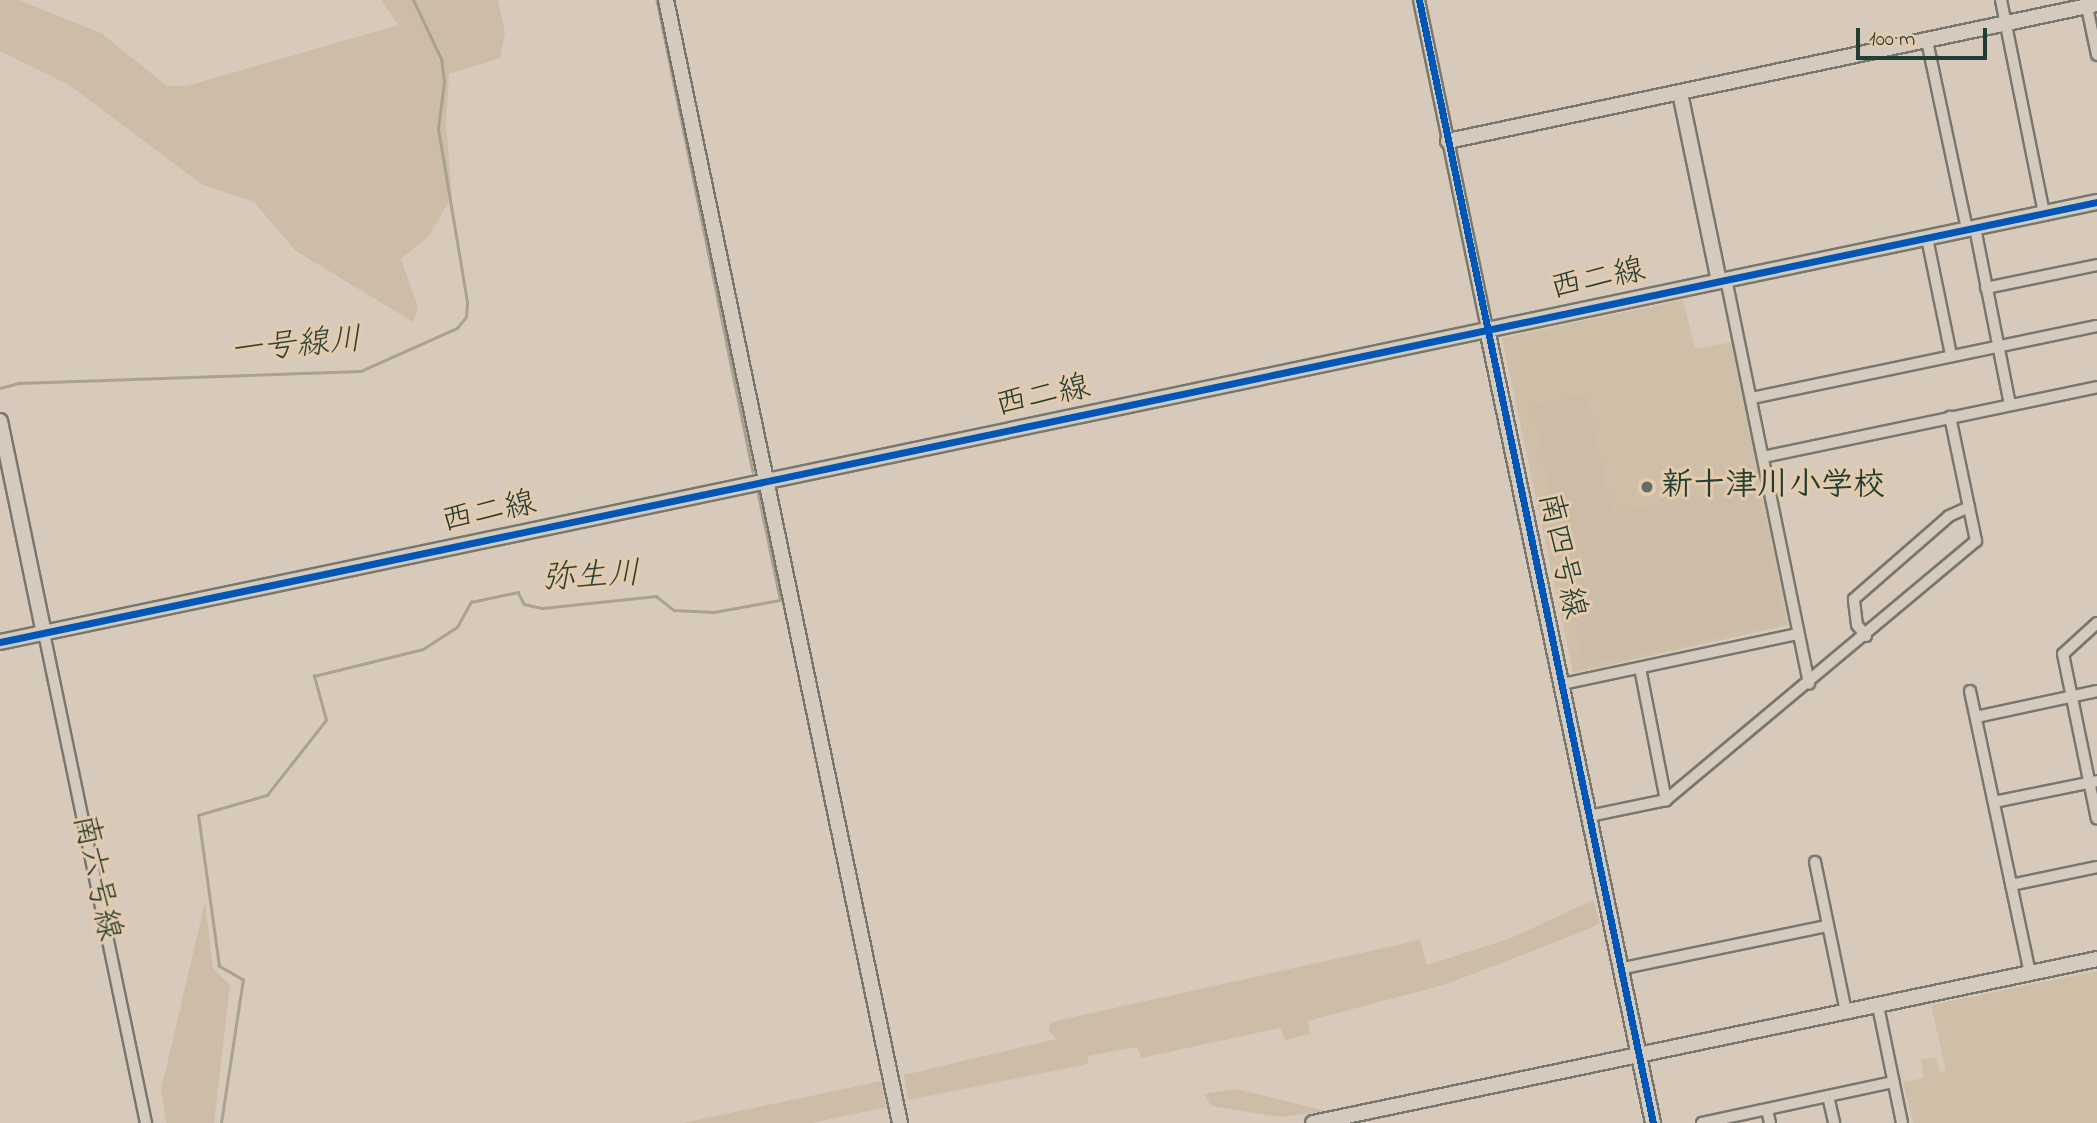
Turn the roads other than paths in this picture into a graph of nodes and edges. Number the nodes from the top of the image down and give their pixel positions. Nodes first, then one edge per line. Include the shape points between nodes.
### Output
1 (666, 0) edge
2 (1419, 0) edge
3 (2001, 0) edge
4 (2092, 6) edge
5 (2005, 23) junction
6 (1927, 41) junction
7 (2097, 55) edge
8 (1680, 93) junction
9 (1448, 141) junction
10 (2097, 202) edge
11 (2044, 213) junction
12 (1971, 229) junction
13 (1927, 238) junction
14 (2097, 265) edge
15 (1723, 280) junction
16 (1986, 288) junction
17 (2097, 326) edge
18 (1487, 329) junction
19 (1997, 346) junction
20 (1951, 355) junction
21 (2097, 387) edge
22 (1752, 398) junction
23 (2010, 404) junction
24 (1950, 417) junction
25 (0, 421) edge
26 (1763, 457) junction
27 (765, 481) junction
28 (1969, 507) junction
29 (2097, 623) edge
30 (44, 633) junction
31 (1798, 634) junction
32 (1866, 636) junction
33 (0, 642) edge
34 (1640, 668) junction
35 (1562, 684) junction
36 (1809, 684) junction
37 (1970, 691) dead end
38 (2097, 691) edge
39 (2071, 696) junction
40 (1976, 717) junction
41 (2093, 782) edge
42 (1666, 800) junction
43 (1994, 802) junction
44 (1589, 816) junction
45 (2097, 819) edge
46 (1815, 862) dead end
47 (2097, 867) edge
48 (2011, 885) junction
49 (1827, 926) junction
50 (2097, 959) edge
51 (1619, 969) junction
52 (2030, 973) junction
53 (1878, 1006) junction
54 (1846, 1012) junction
55 (1638, 1057) junction
56 (1894, 1082) junction
57 (1828, 1096) junction
58 (1767, 1110) junction
59 (146, 1123) edge
60 (900, 1123) edge
61 (1313, 1123) edge
62 (1653, 1123) edge
63 (1704, 1123) edge
64 (1770, 1123) edge
65 (1834, 1123) edge
66 (1902, 1123) edge

1 - 27 street
2 - 9 street, 南四号線
3 - 5 street
4 - 5 street
4 - 7 street
5 - 6 street
5 - 11 street
6 - 8 street
6 - 12 street
8 - 9 street
8 - 15 street
9 - 18 street, 南四号線
10 - 11 street, 西二線
11 - 12 street, 西二線
12 - 13 street, 西二線
12 - 16 street
13 - 15 street, 西二線
13 - 20 street
14 - 16 street
15 - 18 street, 西二線
15 - 22 street
16 - 19 street
17 - 19 street
18 - 27 street, 西二線
18 - 35 street, 南四号線
19 - 20 street
19 - 23 street
20 - 22 street
21 - 23 street
22 - 26 street
23 - 24 street
24 - 26 street
24 - 28 street
25 - 30 street
26 - 31 street
27 - 30 street, 西二線
27 - 60 street
28 - 32 street via 1976,541
28 - 32 street via 1949,516 1854,599 1857,625
29 - 39 street via 2063,654
30 - 33 street, 西二線
30 - 59 street, 南六号線
31 - 34 street
31 - 36 street
32 - 36 street
34 - 35 street
34 - 42 street
35 - 44 street, 南四号線
36 - 42 street
37 - 40 street
38 - 39 street
39 - 40 street
39 - 41 street
40 - 43 street
41 - 43 street
41 - 45 street
42 - 44 street
43 - 48 street
44 - 51 street, 南四号線
46 - 49 street
47 - 48 street
48 - 52 street
49 - 51 street
49 - 54 street
50 - 52 street
51 - 55 street, 南四号線
52 - 53 street
53 - 54 street
53 - 56 street
54 - 55 street
55 - 61 street
55 - 62 street, 南四号線
56 - 57 street
56 - 66 street
57 - 58 street
57 - 65 street
58 - 63 street
58 - 64 street

